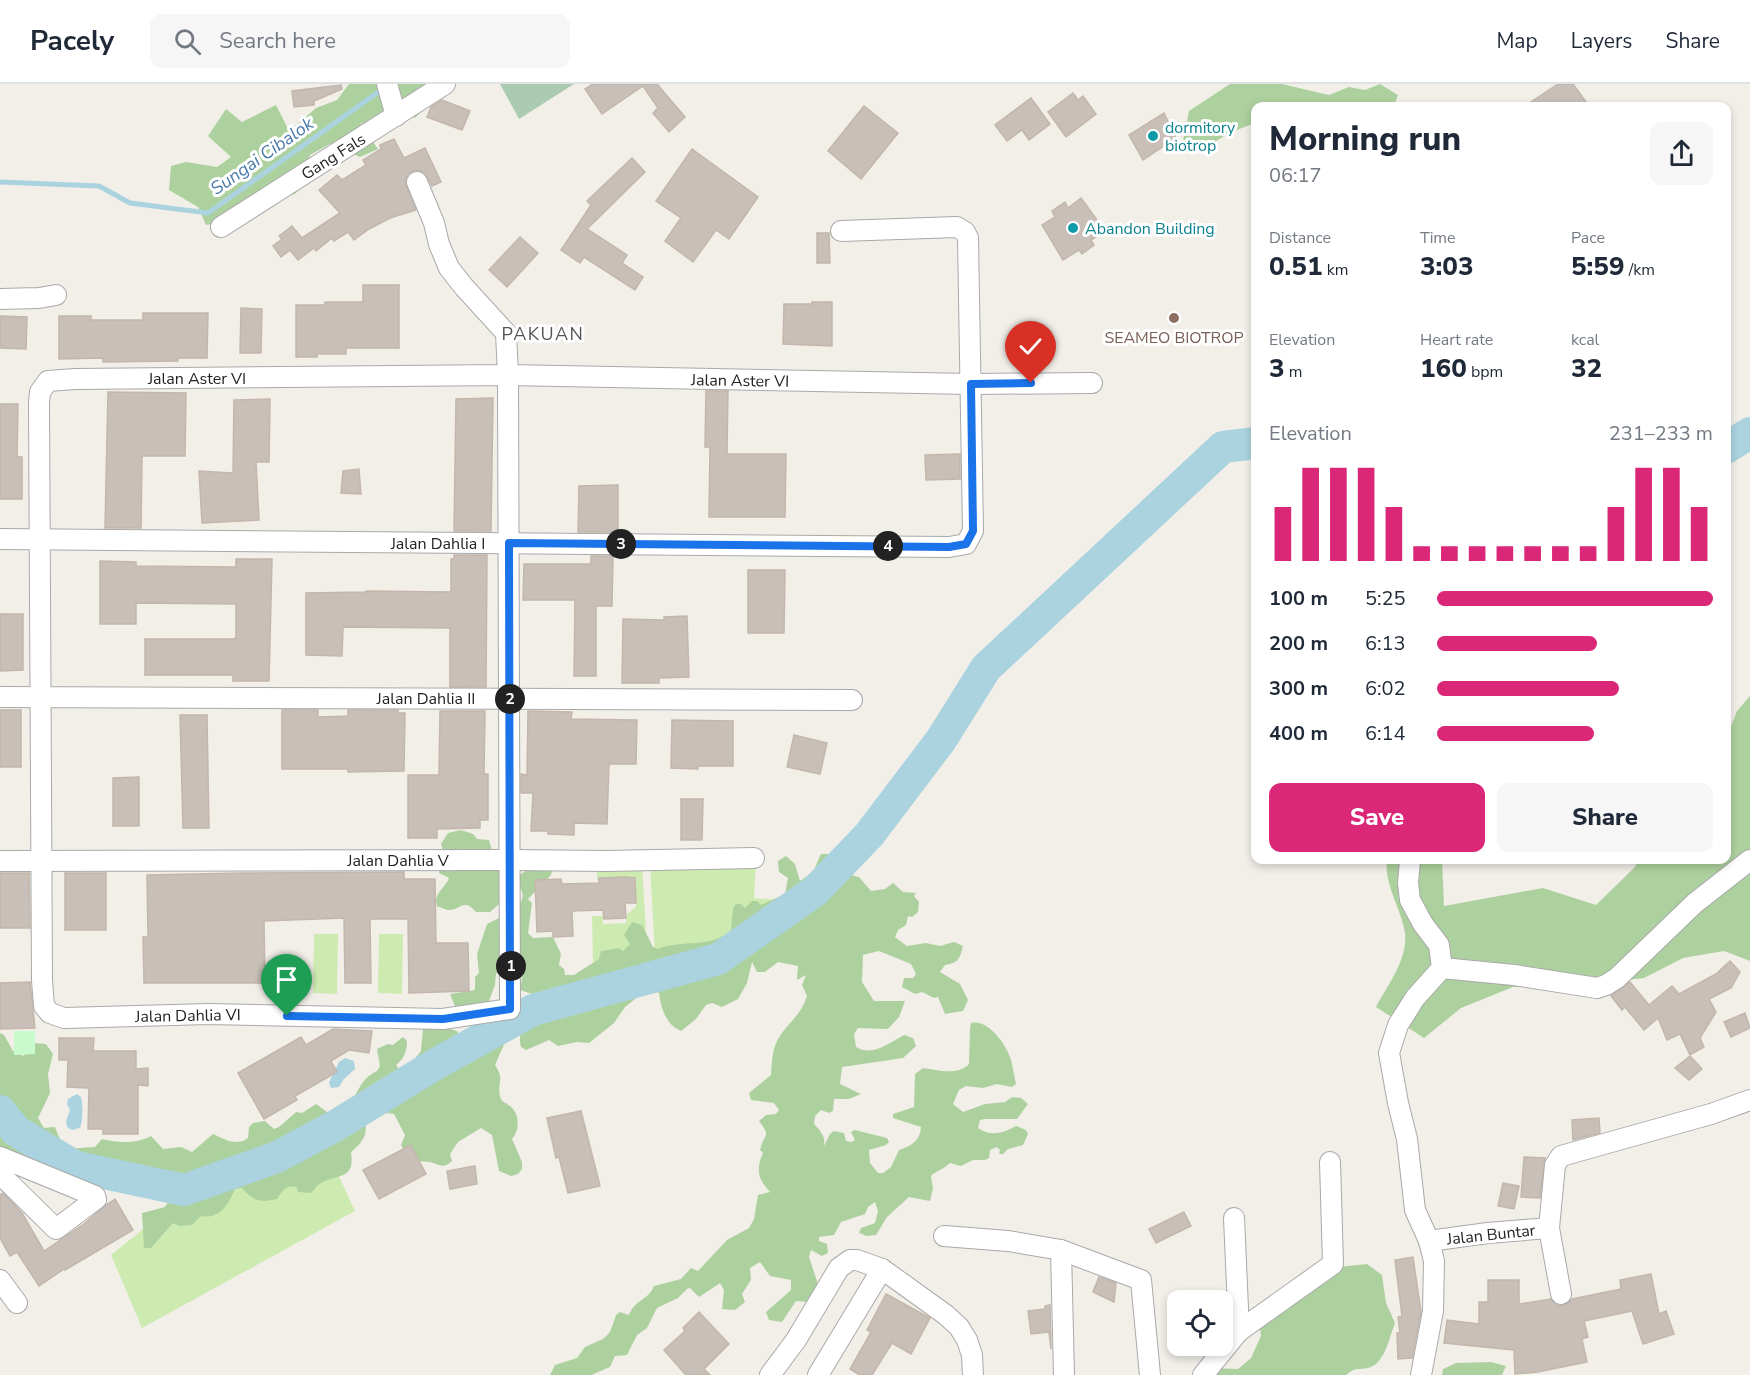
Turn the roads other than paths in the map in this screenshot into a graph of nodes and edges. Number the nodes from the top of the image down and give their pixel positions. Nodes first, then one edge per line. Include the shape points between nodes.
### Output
1 (387, 84) edge
2 (445, 84) edge
3 (395, 111) junction
4 (417, 182) dead end
5 (221, 227) dead end
6 (841, 231) dead end
7 (56, 295) dead end
8 (0, 299) edge
9 (508, 375) junction
10 (1092, 383) dead end
11 (971, 384) junction
12 (0, 539) edge
13 (40, 539) junction
14 (509, 543) junction
15 (0, 697) edge
16 (41, 697) junction
17 (510, 699) junction
18 (852, 700) dead end
19 (754, 858) dead end
20 (510, 860) junction
21 (1750, 860) edge
22 (0, 861) edge
23 (41, 862) junction
24 (1410, 864) edge
25 (1442, 968) junction
26 (1750, 1100) edge
27 (0, 1157) edge
28 (1330, 1162) dead end
29 (0, 1174) edge
30 (1234, 1218) dead end
31 (1549, 1228) junction
32 (944, 1236) dead end
33 (1429, 1241) junction
34 (1061, 1250) junction
35 (882, 1269) junction
36 (0, 1280) edge
37 (1561, 1294) dead end
38 (17, 1303) dead end
39 (1239, 1331) junction
40 (770, 1375) edge
41 (818, 1375) edge
42 (973, 1375) edge
43 (1064, 1375) edge
44 (1150, 1375) edge
45 (1203, 1375) edge
46 (1422, 1375) edge

1 - 3 street
2 - 3 street, Gang Fals
3 - 5 street, Gang Fals
4 - 9 street via 449,268 506,333
6 - 11 street via 957,227 965,232
7 - 8 street
9 - 11 street, Jalan Aster VI
9 - 13 street, Jalan Aster VI via 48,381 40,392 39,403
9 - 14 street
10 - 11 street, Jalan Aster VI
11 - 14 street, Jalan Dahlia I via 973,531 966,544 949,547
12 - 13 street, Jalan Dahlia I
13 - 14 street, Jalan Dahlia I
13 - 16 street
14 - 17 street
15 - 16 street, Jalan Dahlia II
16 - 17 street, Jalan Dahlia II
16 - 23 street
17 - 18 street, Jalan Dahlia II
17 - 20 street
19 - 20 street, Jalan Dahlia V
20 - 23 street, Jalan Dahlia V
20 - 23 street, Jalan Dahlia VI via 510,1009 443,1019 208,1014 64,1018 50,1014 44,1006 42,980
21 - 25 street via 1695,903 1617,978 1598,988
22 - 23 street, Jalan Dahlia V
24 - 25 street via 1410,900 1439,945
25 - 33 street, Jalan Buntar via 1415,998 1398,1025 1389,1053 1407,1139 1415,1210
26 - 31 street, Jalan Buntar via 1561,1156 1555,1165
27 - 29 street via 96,1199 56,1229
28 - 39 street via 1333,1264
30 - 39 street
31 - 33 street, Jalan Buntar
31 - 37 street
32 - 34 street
33 - 46 street via 1434,1261 1434,1293
34 - 43 street
34 - 44 street via 1141,1280
35 - 40 street via 857,1260 843,1264
35 - 41 street
35 - 42 street via 959,1328 972,1355
36 - 38 street
39 - 45 street

